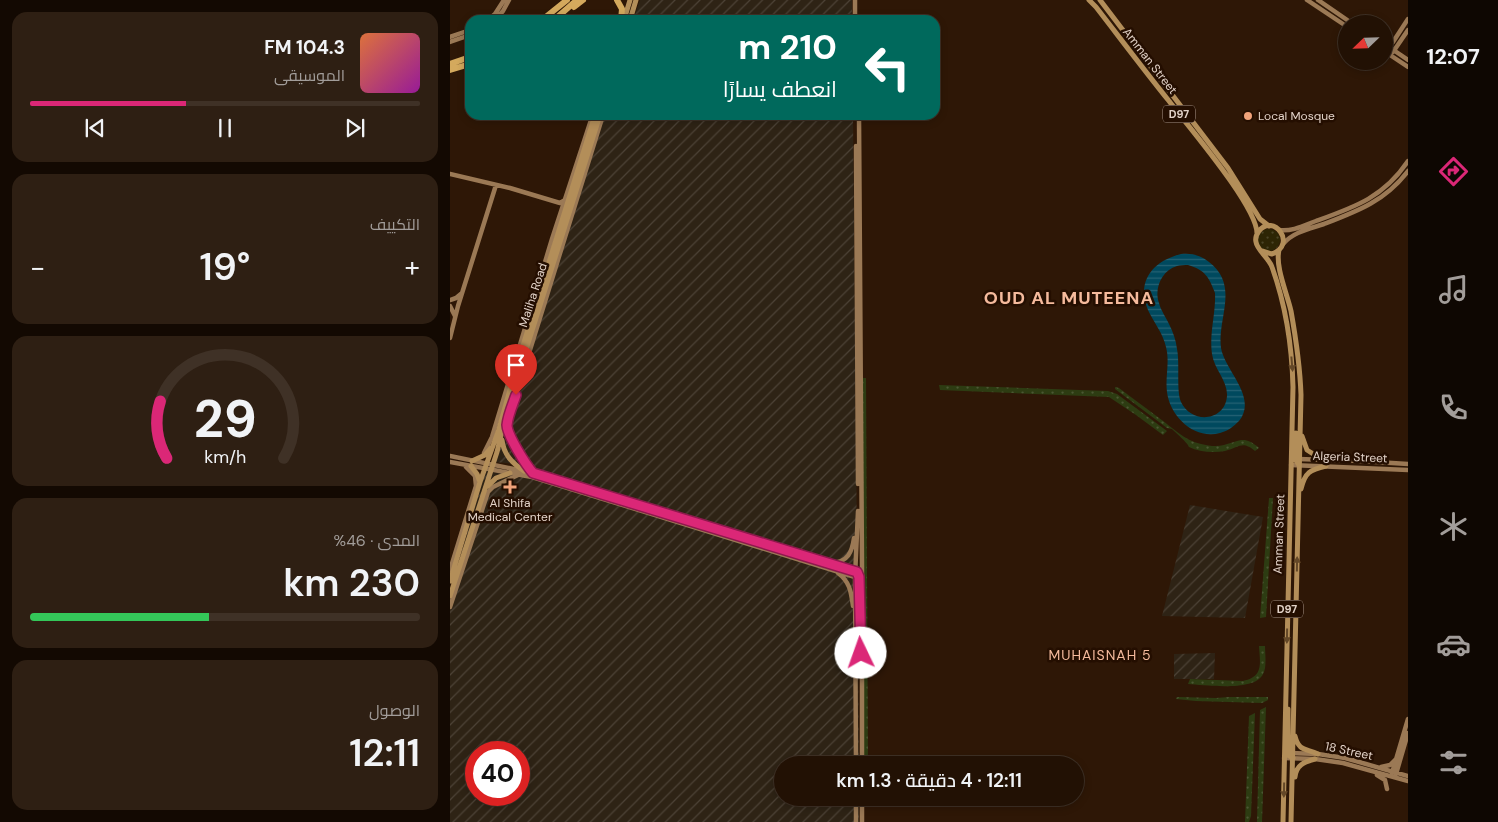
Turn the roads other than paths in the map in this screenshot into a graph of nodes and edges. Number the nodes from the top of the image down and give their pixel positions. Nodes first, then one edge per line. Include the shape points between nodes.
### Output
1 (504, 0) edge
2 (509, 0) edge
3 (567, 0) edge
4 (576, 0) edge
5 (583, 0) edge
6 (617, 0) edge
7 (630, 0) edge
8 (636, 0) edge
9 (856, 0) edge
10 (1089, 0) edge
11 (1100, 0) edge
12 (1308, 0) edge
13 (1318, 0) edge
14 (494, 15) edge
15 (499, 15) edge
16 (548, 15) edge
17 (560, 15) joint
18 (623, 15) edge
19 (625, 15) edge
20 (632, 15) edge
21 (856, 15) edge
22 (1340, 15) edge
23 (1408, 19) edge
24 (1338, 21) edge
25 (1408, 30) edge
26 (465, 32) edge
27 (450, 37) edge
28 (465, 37) edge
29 (450, 42) edge
30 (1393, 42) edge
31 (1394, 51) joint
32 (1393, 54) edge
33 (465, 59) edge
34 (1408, 60) edge
35 (450, 64) edge
36 (465, 66) edge
37 (1408, 67) edge
38 (450, 70) edge
39 (592, 120) edge
40 (593, 120) edge
41 (599, 120) edge
42 (857, 120) edge
43 (857, 120) edge
44 (1408, 161) edge
45 (1408, 171) edge
46 (450, 174) edge
47 (496, 185) junction
48 (565, 200) junction
49 (560, 203) junction
50 (562, 208) junction
51 (1269, 226) junction
52 (1279, 230) junction
53 (1256, 235) junction
54 (553, 242) junction
55 (1283, 244) junction
56 (1279, 250) junction
57 (1262, 251) junction
58 (545, 276) junction
59 (540, 280) junction
60 (462, 292) junction
61 (450, 303) edge
62 (459, 304) junction
63 (455, 316) junction
64 (450, 338) edge
65 (522, 370) junction
66 (1300, 430) junction
67 (502, 435) junction
68 (492, 446) junction
69 (450, 456) edge
70 (482, 456) junction
71 (1321, 459) junction
72 (450, 462) edge
73 (1295, 462) junction
74 (471, 464) junction
75 (1408, 464) edge
76 (462, 465) junction
77 (1326, 466) junction
78 (489, 467) junction
79 (1408, 470) edge
80 (510, 473) junction
81 (522, 473) junction
82 (533, 473) junction
83 (480, 482) junction
84 (482, 495) junction
85 (1298, 496) junction
86 (1298, 510) junction
87 (861, 515) junction
88 (475, 518) junction
89 (858, 525) junction
90 (473, 532) junction
91 (452, 556) edge
92 (828, 563) junction
93 (830, 569) junction
94 (450, 570) edge
95 (858, 575) junction
96 (450, 581) edge
97 (450, 596) edge
98 (450, 608) edge
99 (859, 634) junction
100 (1408, 719) edge
101 (1293, 729) junction
102 (1408, 733) edge
103 (1288, 755) junction
104 (856, 756) edge
105 (862, 756) edge
106 (1398, 756) junction
107 (1316, 757) junction
108 (1379, 768) junction
109 (1373, 771) junction
110 (1394, 775) junction
111 (1408, 776) edge
112 (1292, 781) junction
113 (1408, 781) edge
114 (1387, 790) dead end
115 (856, 806) edge
116 (862, 806) edge
117 (856, 822) edge
118 (862, 822) edge
119 (1283, 822) edge
120 (1291, 822) edge

1 - 14 street
2 - 15 street
3 - 16 highway
4 - 17 highway
5 - 17 highway
6 - 18 highway
7 - 19 main road
8 - 20 main road
9 - 21 street
10 - 53 main road, Amman Street / D97 via 1219,165 1247,209
11 - 51 main road, Amman Street / D97 via 1228,168 1260,219
12 - 24 street
13 - 22 street
23 - 30 street
25 - 31 street
26 - 27 street
28 - 29 street
31 - 34 street
32 - 37 street
33 - 35 highway
36 - 38 highway
39 - 48 street
40 - 54 main road, Maliha Road
41 - 65 main road, Maliha Road
42 - 87 street
43 - 89 street
44 - 52 street via 1390,184 1365,202 1294,229
45 - 55 street via 1369,205 1294,234
46 - 47 street
47 - 49 street
47 - 60 street
48 - 49 street
48 - 50 street
49 - 50 street
50 - 54 street
51 - 52 main road
51 - 53 main road
52 - 55 main road
53 - 57 main road
54 - 58 main road, Maliha Road
54 - 59 street
55 - 56 main road
56 - 57 main road via 1272,254
56 - 66 main road, Amman Street / D97 via 1278,264 1298,351
57 -> 73 main road, Amman Street / D97 via 1273,268 1287,322 1293,370
58 - 59 main road
58 - 68 main road, Maliha Road
59 - 70 street via 492,436
60 - 61 street
60 - 62 street
61 - 62 street
61 - 63 street
62 - 63 street
63 - 64 street
65 - 67 main road, Maliha Road via 507,410
65 - 82 street via 507,427
66 - 71 main road via 1307,450
66 - 73 main road, Amman Street / D97
67 - 78 main road, Maliha Road
67 - 81 main road via 508,458
68 - 70 main road
68 - 78 main road
69 - 74 street
70 - 74 main road
71 - 73 street, Algeria Street
71 - 75 street, Algeria Street
72 - 76 street
73 - 77 street, Algeria Street
73 - 85 main road, Amman Street / D97
73 - 86 main road
73 -> 103 main road, Amman Street / D97 via 1286,701
74 - 76 street
74 - 78 street
74 - 83 main road
76 - 91 street via 473,473 476,483
77 - 79 street, Algeria Street
77 - 85 main road via 1308,474
78 - 80 street
78 - 81 street
78 - 83 main road, Maliha Road
78 - 84 main road, Maliha Road
78 - 88 main road
80 - 81 street
80 - 84 main road via 493,480
81 - 82 street
81 - 90 street via 489,491
81 - 93 street
82 - 92 street
83 - 96 main road, Maliha Road
84 - 88 main road, Maliha Road
85 - 86 main road, Amman Street / D97
101 -> 86 main road, Amman Street / D97
87 - 95 street
87 - 99 street
88 - 90 main road, Maliha Road
89 - 92 street via 848,556
89 - 95 street
90 - 97 main road, Maliha Road
90 - 98 street
91 - 94 street
92 - 95 street
93 - 95 street
93 - 99 street via 850,586
95 - 99 street
99 - 104 street
99 - 105 street
100 - 106 street
101 - 103 main road, Amman Street / D97
101 - 107 main road via 1300,747
102 - 110 street
103 - 107 street, 18 Street
103 - 112 main road, Amman Street / D97
103 -> 119 main road, Amman Street / D97
106 - 108 street via 1390,765
106 - 110 street
107 - 108 street, 18 Street via 1345,758
107 - 109 street, 18 Street
107 - 112 main road via 1299,766
108 - 110 street, 18 Street
109 - 110 street, 18 Street
109 - 114 street via 1384,779
110 - 111 street, 18 Street
110 - 113 street, 18 Street
112 - 120 main road, Amman Street / D97
115 - 117 street
116 - 118 street

